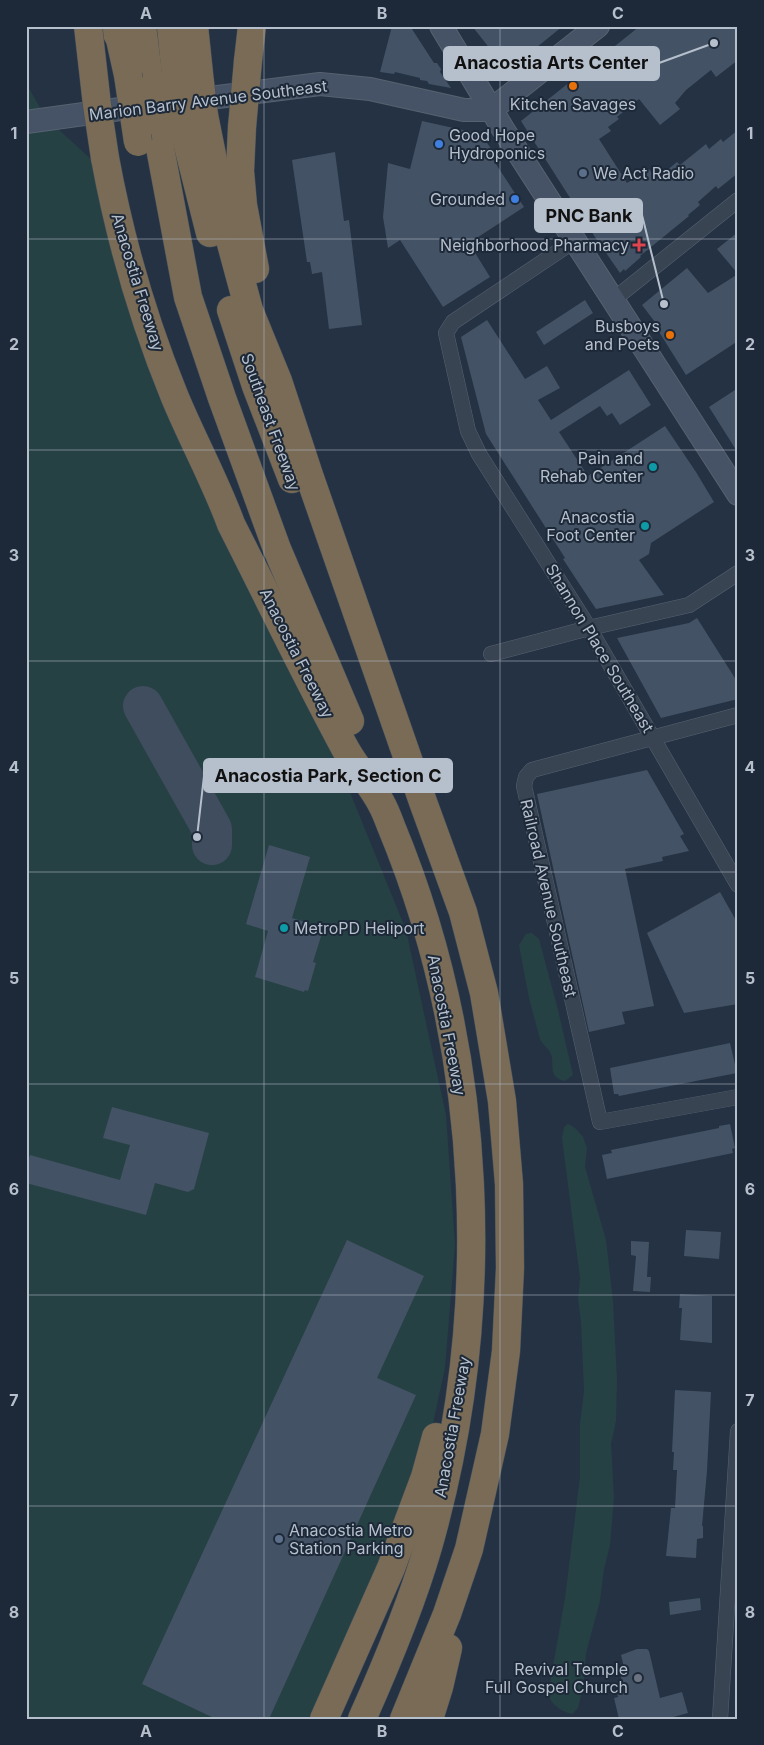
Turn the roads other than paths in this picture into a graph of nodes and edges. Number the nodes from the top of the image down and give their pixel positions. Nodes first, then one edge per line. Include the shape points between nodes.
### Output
1 (88, 26) edge
2 (113, 26) edge
3 (142, 26) edge
4 (171, 26) edge
5 (194, 26) edge
6 (252, 26) edge
7 (441, 26) edge
8 (598, 26) edge
9 (139, 82) junction
10 (188, 84) junction
11 (491, 110) junction
12 (193, 116) junction
13 (26, 122) edge
14 (738, 200) edge
15 (574, 241) junction
16 (613, 300) junction
17 (278, 381) junction
18 (736, 489) edge
19 (738, 573) edge
20 (589, 628) junction
21 (491, 654) dead end
22 (738, 715) edge
23 (653, 737) junction
24 (381, 802) junction
25 (423, 802) junction
26 (738, 885) edge
27 (738, 1097) edge
28 (467, 1333) junction
29 (738, 1431) edge
30 (469, 1549) junction
31 (324, 1719) edge
32 (362, 1719) edge
33 (404, 1719) edge
34 (428, 1719) edge
35 (720, 1719) edge

1 - 24 highway, Anacostia Freeway, bridge via 97,105 116,212 135,284 174,395 231,524 348,753
2 - 9 highway
3 - 9 highway
4 - 10 highway
5 - 10 highway
6 - 17 highway, bridge via 240,171
7 - 11 main road
8 - 11 main road
9 - 24 highway, bridge via 151,189 277,549 353,726
10 - 12 highway, bridge
11 - 13 main road, Marion Barry Avenue Southeast via 464,110 370,89 320,84
11 - 15 main road
12 - 17 highway via 246,300
12 - 25 highway, Southeast Freeway via 226,298 256,386 389,732
14 - 16 street
15 - 16 main road
15 - 20 street, Shannon Place Southeast via 453,322 446,333 473,443
16 - 18 main road
17 - 25 highway
19 - 20 street via 689,605
20 - 21 street
20 - 23 street, Shannon Place Southeast
22 - 23 street, Railroad Avenue Southeast
23 - 26 street, Shannon Place Southeast
23 - 27 street, Railroad Avenue Southeast via 532,770 524,786 600,1122
24 - 28 highway, Anacostia Freeway via 427,930 457,1062 470,1179 471,1261
25 - 30 highway via 463,912 479,975 498,1073 508,1166 511,1240 506,1352 495,1434
28 - 31 highway via 425,1477 403,1538
28 - 32 highway, Anacostia Freeway via 457,1415 427,1548 401,1626
29 - 35 street
30 - 33 highway via 447,1614
30 - 34 highway via 439,1687

